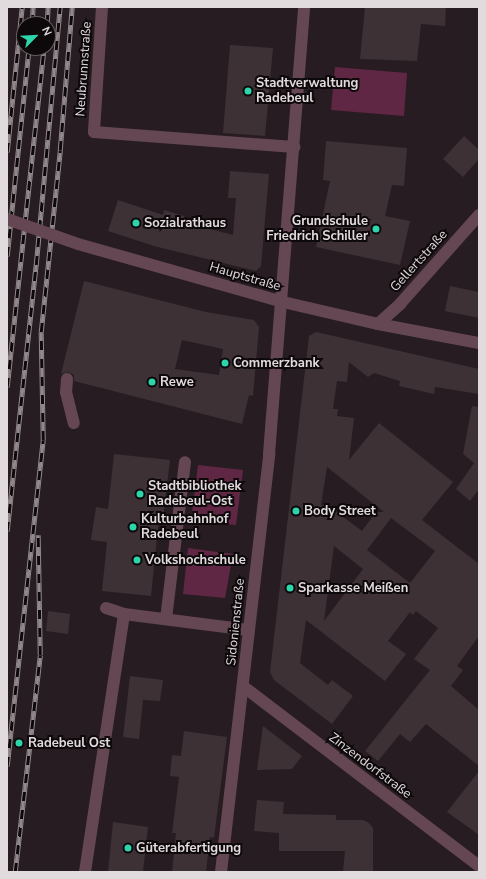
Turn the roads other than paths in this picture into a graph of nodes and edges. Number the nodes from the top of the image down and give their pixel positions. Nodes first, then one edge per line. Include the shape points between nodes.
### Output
1 (102, 7) edge
2 (304, 7) edge
3 (294, 147) junction
4 (479, 215) edge
5 (7, 219) edge
6 (283, 302) junction
7 (378, 324) junction
8 (479, 343) edge
9 (67, 379) dead end
10 (74, 423) dead end
11 (185, 462) dead end
12 (106, 608) dead end
13 (124, 614) junction
14 (166, 619) junction
15 (249, 630) junction
16 (244, 687) junction
17 (479, 866) edge
18 (85, 872) edge
19 (221, 872) edge

1 - 3 street, Neubrunnstraße via 94,132
2 - 3 street, Sidonienstraße
3 - 6 street, Sidonienstraße
4 - 7 street, Gellertstraße via 400,304
5 - 6 street, Hauptstraße, bridge via 78,244
6 - 7 street, Hauptstraße
6 - 15 street, Sidonienstraße
7 - 8 street, Hauptstraße
9 - 10 street via 66,392
11 - 14 street
12 - 13 street
13 - 14 street
13 - 18 street
14 - 15 street
15 - 16 street, Sidonienstraße
16 - 17 street, Zinzendorfstraße
16 - 19 street, Sidonienstraße

